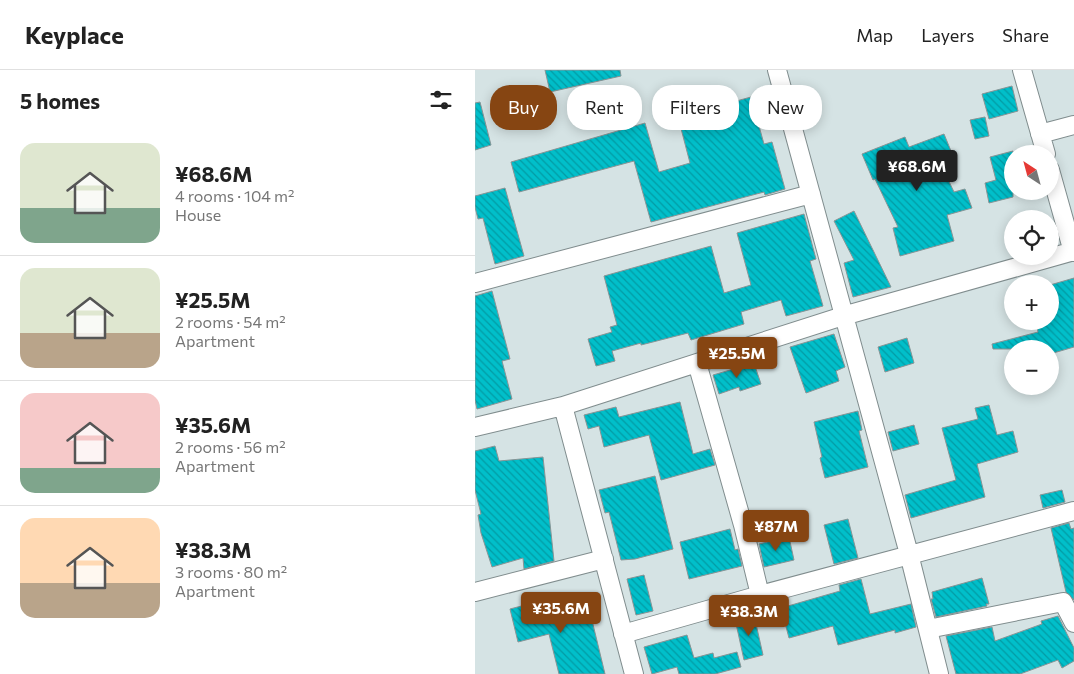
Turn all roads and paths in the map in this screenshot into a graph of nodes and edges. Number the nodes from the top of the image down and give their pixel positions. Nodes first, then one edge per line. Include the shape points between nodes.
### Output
1 (777, 70) edge
2 (1022, 70) edge
3 (1074, 125) edge
4 (1040, 134) junction
5 (1043, 145) edge
6 (811, 194) junction
7 (1058, 200) edge
8 (1073, 252) edge
9 (475, 284) edge
10 (843, 316) junction
11 (697, 362) junction
12 (563, 406) junction
13 (475, 427) edge
14 (1074, 511) edge
15 (909, 554) junction
16 (604, 559) junction
17 (475, 592) edge
18 (760, 595) junction
19 (1074, 623) edge
20 (928, 629) junction
21 (623, 634) junction
22 (633, 674) edge
23 (939, 674) edge

1 - 6 street
2 - 4 street
3 - 4 street
4 - 5 street
6 - 9 street
6 - 10 street
7 - 8 street
8 - 10 street
10 - 11 street
10 - 15 street
11 - 12 street
11 - 18 street
12 - 13 street
12 - 16 street
14 - 15 street
15 - 18 street
15 - 20 street
16 - 17 street
16 - 21 street
18 - 21 street
19 - 20 street via 1063,602
20 - 23 street
21 - 22 street

